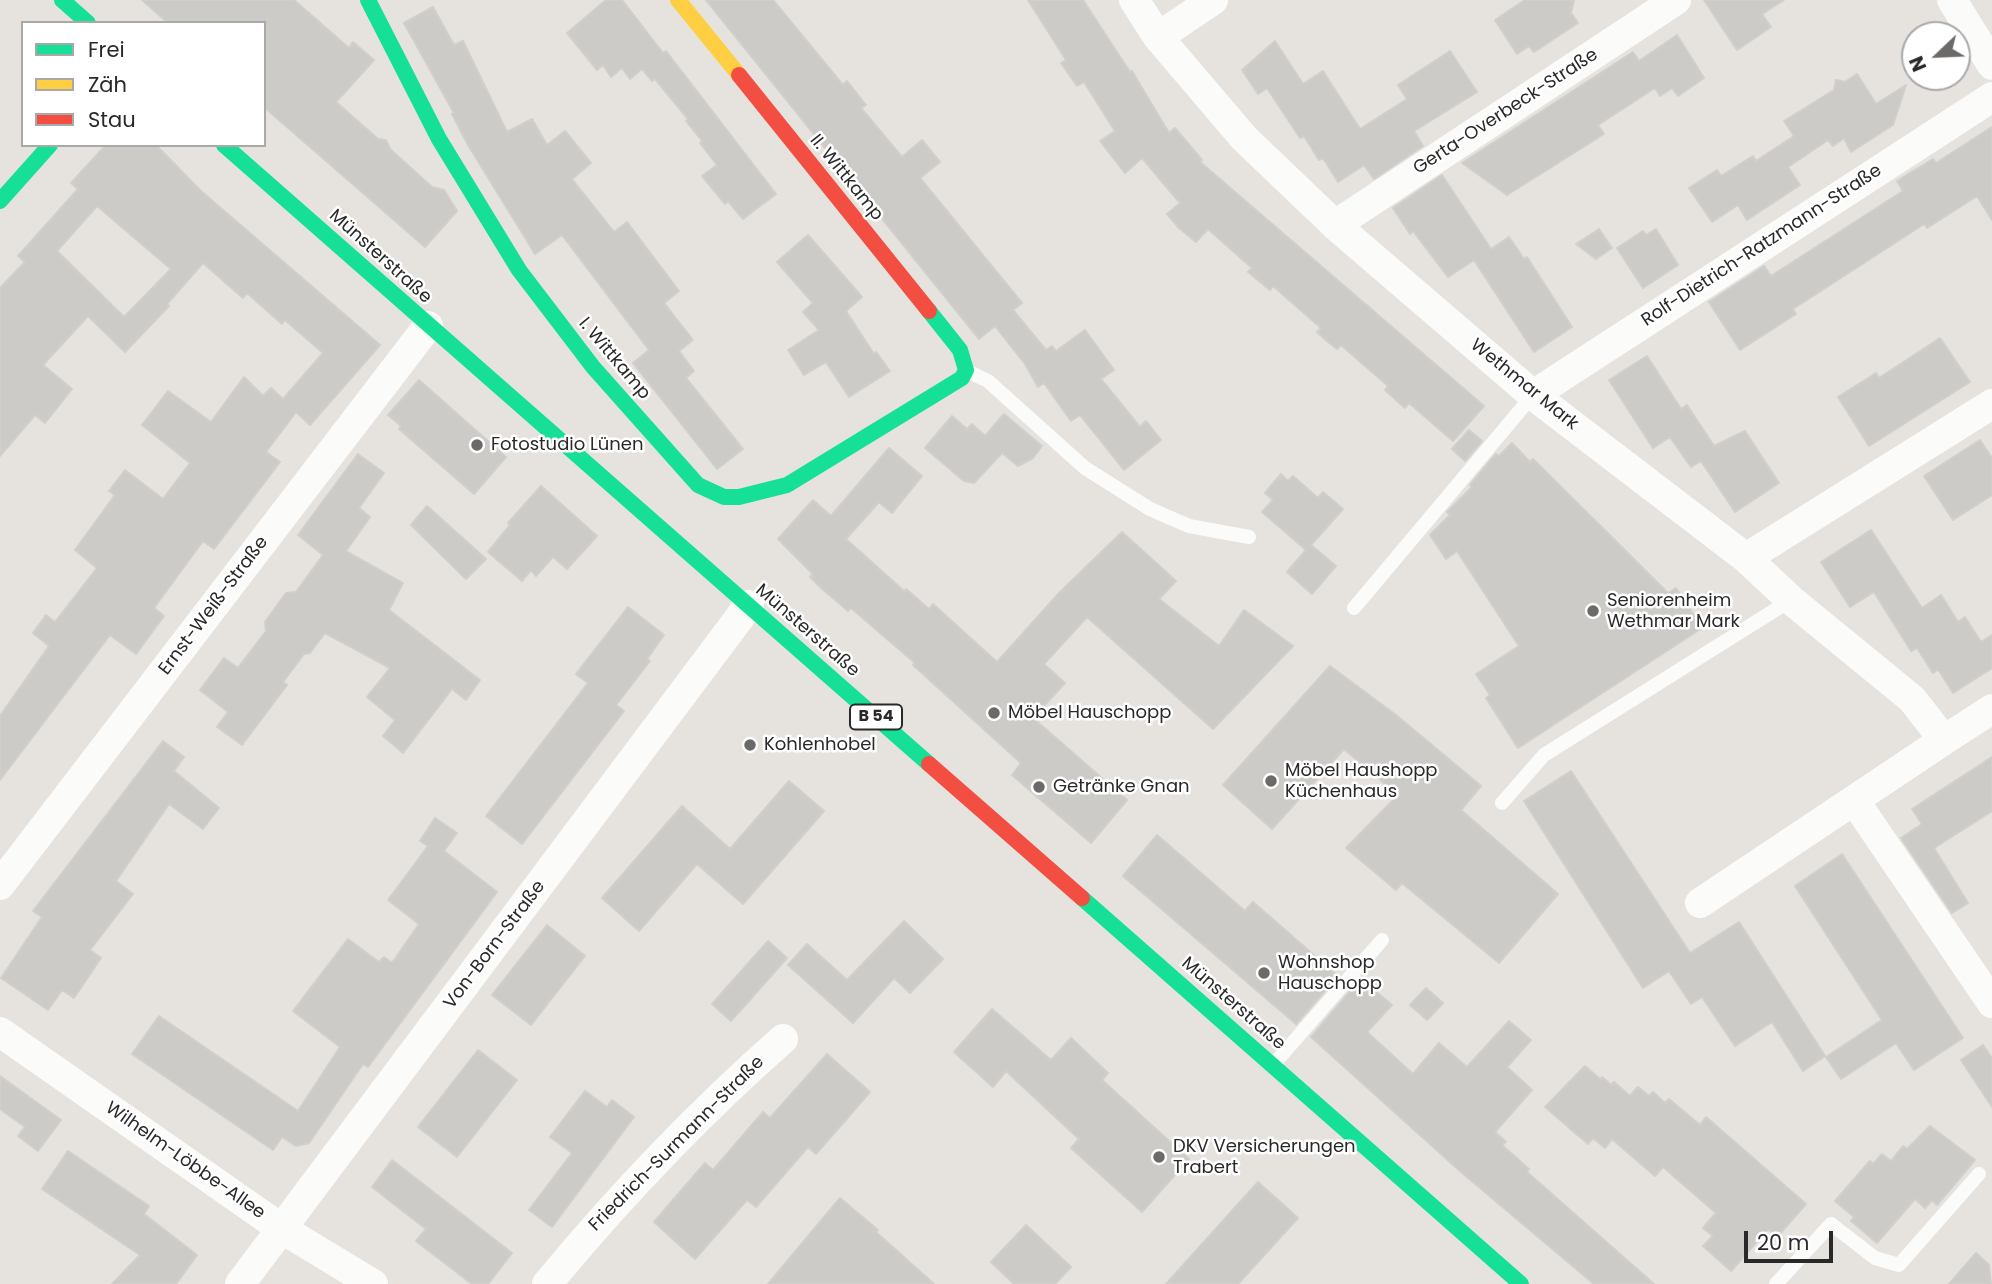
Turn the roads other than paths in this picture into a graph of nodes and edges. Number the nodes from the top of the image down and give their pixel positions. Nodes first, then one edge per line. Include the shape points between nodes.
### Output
1 (62, 0) edge
2 (368, 0) edge
3 (678, 0) edge
4 (1134, 0) edge
5 (1213, 0) edge
6 (1676, 0) edge
7 (1952, 0) edge
8 (86, 21) edge
9 (1158, 37) junction
10 (1992, 65) edge
11 (1992, 97) edge
12 (48, 147) edge
13 (226, 147) edge
14 (0, 201) edge
15 (1335, 225) junction
16 (428, 326) junction
17 (966, 370) junction
18 (1533, 395) junction
19 (1992, 404) edge
20 (1249, 537) dead end
21 (1746, 558) junction
22 (1791, 600) junction
23 (749, 606) junction
24 (1354, 608) dead end
25 (1992, 709) edge
26 (1944, 740) junction
27 (1854, 800) junction
28 (1502, 803) dead end
29 (0, 886) edge
30 (1700, 903) dead end
31 (1382, 940) dead end
32 (1992, 1003) edge
33 (0, 1031) edge
34 (783, 1039) dead end
35 (1273, 1065) junction
36 (1979, 1174) dead end
37 (282, 1229) junction
38 (240, 1284) edge
39 (373, 1284) edge
40 (547, 1284) edge
41 (1521, 1284) edge
42 (1776, 1284) edge

1 - 8 main road
2 - 17 main road, I. Wittkamp via 439,139 519,270 593,366 698,485 724,498 787,485 954,383
3 - 17 main road, II. Wittkamp via 960,350
4 - 9 street, Wethmar Mark
5 - 9 street
6 - 15 street, Gerta-Overbeck-Straße
7 - 10 street
9 - 15 street, Wethmar Mark via 1244,138
11 - 18 street, Rolf-Dietrich-Ratzmann-Straße
12 - 14 main road
13 - 16 main road, Münsterstraße / B 54
15 - 18 street, Wethmar Mark
16 - 23 main road, Münsterstraße / B 54
16 - 29 street, Ernst-Weiß-Straße
17 - 20 lane via 988,381 1085,468 1150,509 1189,526
18 - 21 street, Wethmar Mark
18 - 24 lane
19 - 21 street
21 - 22 street, Wethmar Mark
22 - 26 street, Wethmar Mark via 1912,699
22 - 28 lane via 1544,755
23 - 35 main road, Münsterstraße / B 54
23 - 37 street, Von-Born-Straße
25 - 26 street
26 - 27 street
27 - 30 street
27 - 32 street
31 - 35 lane
33 - 37 street, Wilhelm-Löbbe-Allee
34 - 40 street, Friedrich-Surmann-Straße via 678,1138 596,1224
35 - 41 main road, Münsterstraße / B 54
36 - 42 lane via 1899,1265 1875,1258 1831,1224
37 - 38 street, Von-Born-Straße
37 - 39 street, Wilhelm-Löbbe-Allee

